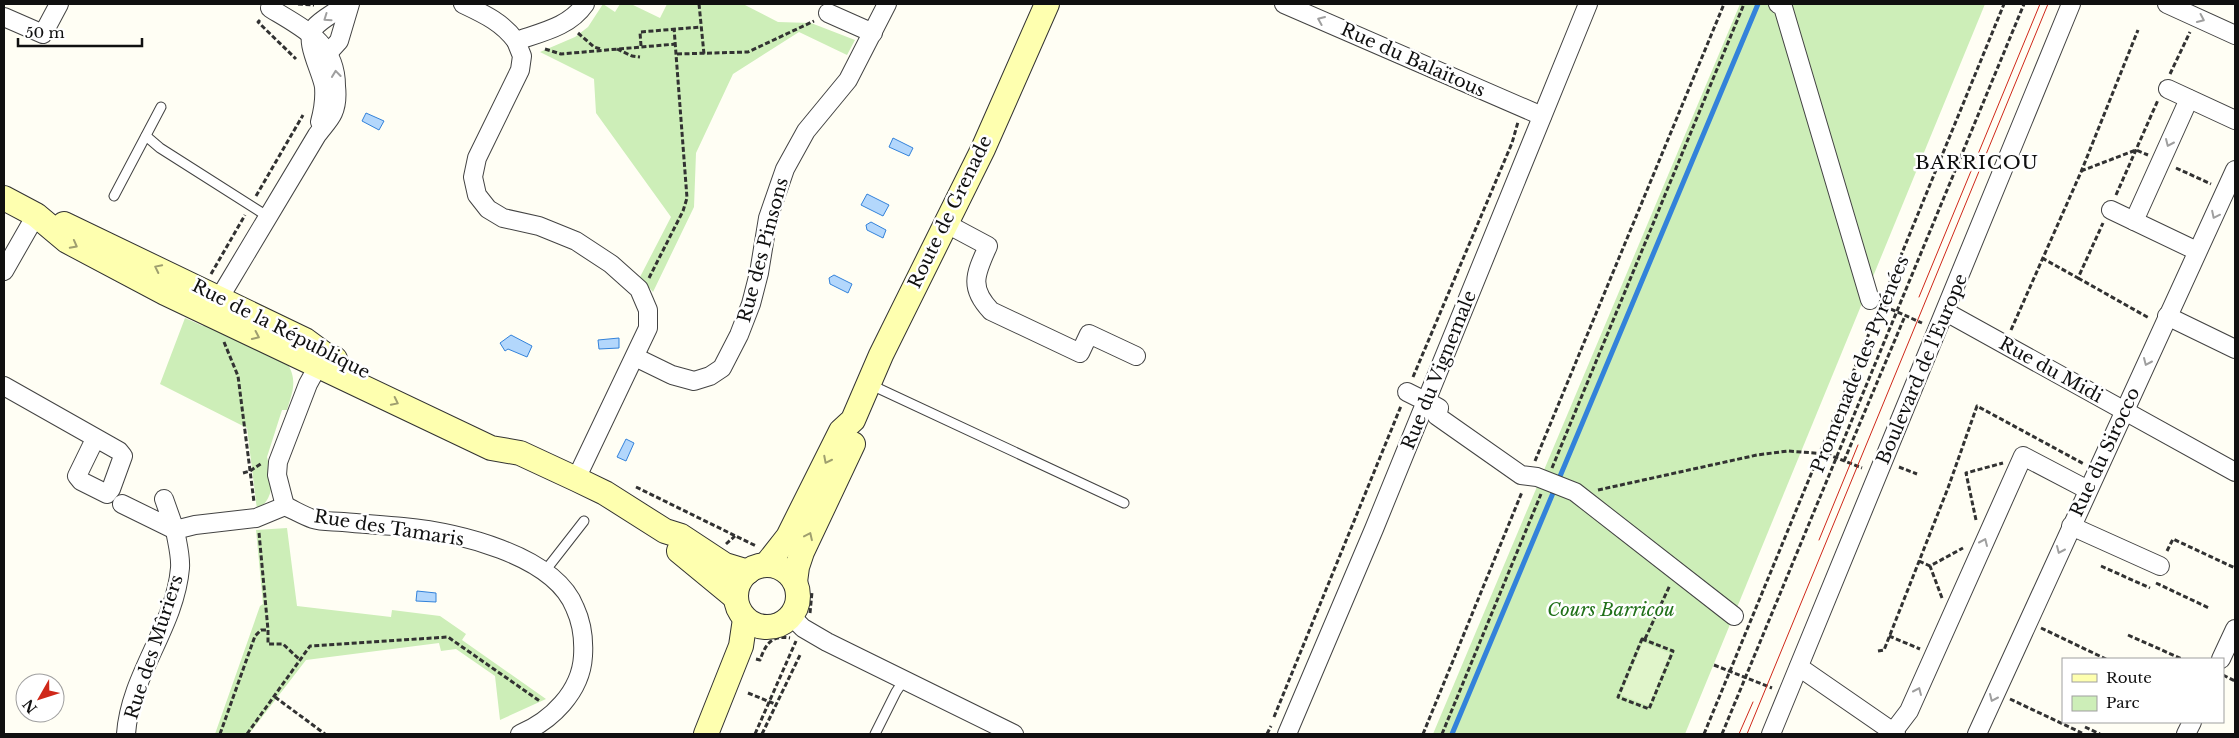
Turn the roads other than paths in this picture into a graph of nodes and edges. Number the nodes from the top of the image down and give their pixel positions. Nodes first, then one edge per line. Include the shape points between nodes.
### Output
1 (59, 4) edge
2 (345, 4) edge
3 (350, 4) edge
4 (462, 4) edge
5 (585, 4) edge
6 (887, 4) edge
7 (1047, 4) edge
8 (1284, 4) edge
9 (1588, 4) edge
10 (1778, 4) edge
11 (2071, 4) edge
12 (2167, 4) edge
13 (266, 9) edge
14 (828, 13) road end
15 (4, 17) edge
16 (873, 33) junction
17 (311, 34) junction
18 (2235, 35) edge
19 (516, 42) junction
20 (320, 53) junction
21 (2165, 88) road end
22 (2189, 99) junction
23 (161, 107) dead end
24 (1542, 116) junction
25 (2235, 120) edge
26 (146, 136) junction
27 (2235, 170) edge
28 (114, 196) dead end
29 (4, 198) edge
30 (2110, 209) road end
31 (36, 215) junction
32 (268, 216) junction
33 (2134, 221) junction
34 (945, 223) junction
35 (2197, 251) junction
36 (4, 271) edge
37 (1878, 300) road end
38 (216, 306) junction
39 (1946, 312) junction
40 (2160, 318) junction
41 (2235, 349) edge
42 (1136, 356) dead end
43 (635, 357) junction
44 (319, 365) junction
45 (869, 384) junction
46 (4, 386) edge
47 (1418, 397) road end
48 (2124, 411) junction
49 (853, 420) junction
50 (95, 439) dead end
51 (2235, 472) edge
52 (576, 479) junction
53 (2088, 490) junction
54 (164, 499) dead end
55 (1124, 503) dead end
56 (122, 504) dead end
57 (285, 506) junction
58 (584, 521) dead end
59 (2071, 526) junction
60 (175, 530) junction
61 (665, 531) junction
62 (758, 562) junction
63 (545, 571) junction
64 (2157, 574) road end
65 (795, 582) junction
66 (736, 598) junction
67 (1734, 616) dead end
68 (745, 619) junction
69 (782, 622) junction
70 (2235, 629) edge
71 (2221, 658) edge
72 (1799, 666) junction
73 (904, 680) junction
74 (1895, 733) edge
75 (126, 734) edge
76 (520, 734) edge
77 (706, 734) edge
78 (721, 734) edge
79 (875, 734) edge
80 (1014, 734) edge
81 (1286, 734) edge
82 (1771, 734) edge
83 (1977, 734) edge

1 - 15 street via 43,34
2 -> 17 street via 314,27
3 - 20 street via 339,41
4 - 19 street via 495,19
5 - 19 street via 563,25
6 - 16 street, Rue des Pinsons
7 - 34 main road, Route de Grenade via 983,149
24 -> 8 street, Rue du Balaïtous
9 - 24 street, Rue du Vignemale
10 - 37 street via 1783,7
11 - 39 street, Boulevard de l'Europe
12 -> 18 street
13 - 17 street
13 - 20 street
14 - 16 street
16 - 43 street, Rue des Pinsons via 848,80 806,131 785,169 768,218 751,304 722,368 694,381 672,375
17 - 20 street
19 - 43 street via 522,56 520,70 478,158 474,177 478,195 488,209 502,218 539,226 576,241 611,264 639,289 648,310 648,328
20 - 32 street via 334,63 336,98 333,114
21 - 22 street
22 - 25 street
22 -> 33 street
23 - 26 lane
24 - 81 street, Rue du Vignemale
26 - 28 lane
26 - 32 lane
27 -> 35 street, Rue du Sirocco
29 - 31 main road, Rue de la République
30 - 33 street
31 - 36 street
31 - 38 main road, Rue de la République via 67,242
32 - 38 street
33 - 35 street
34 - 42 street via 988,246 975,286 982,302 991,311 1080,353 1089,334
34 - 45 main road, Route de Grenade
35 - 40 street, Rue du Sirocco
38 - 44 main road, Rue de la République via 305,340
39 - 48 street, Rue du Midi
39 - 72 street, Boulevard de l'Europe
40 - 41 street
40 -> 48 street, Rue du Sirocco
43 - 52 street
44 - 52 main road, Rue de la République via 389,380 500,434 520,453
44 - 57 street via 308,384 278,462 277,475
45 - 49 main road, Route de Grenade
45 - 55 lane
46 - 50 street
47 - 67 street via 1440,408 1437,416 1521,476 1548,481 1574,492
48 - 51 street, Rue du Midi
48 - 53 street, Rue du Sirocco
49 -> 62 main road, Route de Grenade via 841,431 788,537
65 -> 49 main road, Route de Grenade via 802,552 854,440
52 - 61 main road, Rue de la République via 605,493
53 - 59 street, Rue du Sirocco
74 -> 53 street via 1909,711 2023,456
54 - 60 street, Rue des Mûriers
56 - 60 street
57 - 60 street via 256,518 195,524
57 - 63 street, Rue des Tamaris via 312,519 405,527 444,534 514,555
58 - 63 lane
59 - 64 street
59 -> 83 street, Rue du Sirocco
60 - 75 street, Rue des Mûriers via 180,566 178,580 168,616 140,679
61 - 62 main road, Rue de la République via 681,536 726,565
61 - 66 main road, Rue de la République via 674,547
62 - 65 main road via 783,570
62 - 66 main road via 739,583
63 - 76 street, Rue des Tamaris via 575,606 582,628 582,668 566,700 556,712 533,729
65 - 69 main road via 798,602
66 - 68 main road
68 - 69 main road via 761,627
68 - 77 main road via 741,646
69 - 73 street via 809,632
69 - 78 main road via 759,642
70 - 71 street
72 - 74 street
72 - 82 street, Boulevard de l'Europe
73 - 79 lane
73 - 80 street

